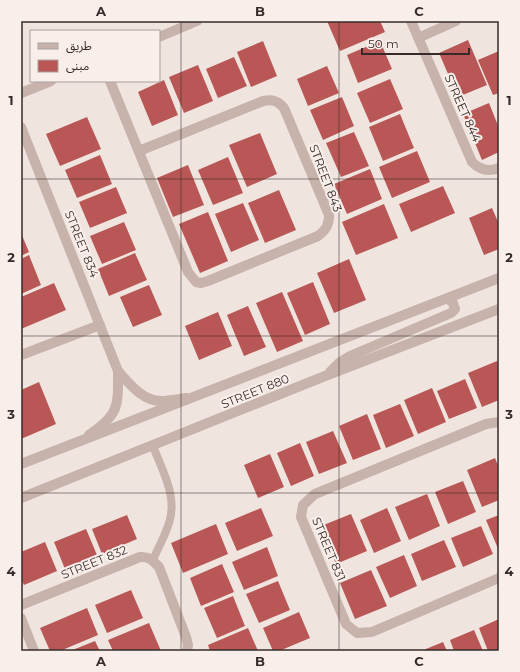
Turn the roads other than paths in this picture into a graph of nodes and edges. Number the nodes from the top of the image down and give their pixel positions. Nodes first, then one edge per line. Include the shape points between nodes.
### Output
1 (196, 21) edge
2 (411, 21) edge
3 (456, 21) edge
4 (160, 37) edge
5 (418, 38) junction
6 (48, 82) edge
7 (110, 82) edge
8 (21, 93) edge
9 (21, 127) edge
10 (139, 151) junction
11 (499, 168) edge
12 (499, 278) edge
13 (446, 298) junction
14 (499, 309) edge
15 (100, 325) junction
16 (21, 355) edge
17 (118, 371) junction
18 (325, 376) junction
19 (191, 397) junction
20 (499, 422) edge
21 (82, 441) junction
22 (153, 446) junction
23 (21, 464) edge
24 (21, 498) edge
25 (153, 560) junction
26 (499, 578) edge
27 (21, 605) edge
28 (21, 618) edge
29 (34, 651) edge
30 (187, 651) edge

1 - 4 street
2 - 5 street, STREET 844
3 - 5 street
5 - 11 street, STREET 844 via 472,162 486,171
6 - 8 street
7 - 10 street, STREET 843
9 - 15 street, STREET 834
10 - 10 street, STREET 843 via 188,272 196,282 208,281 310,239 327,227 329,215 284,108 276,101 263,101
12 - 13 street, STREET 880
13 - 18 street via 453,303 455,309 451,313 350,356
13 - 19 street, STREET 880
14 - 18 street, STREET 880
15 - 16 street
15 - 17 street, STREET 834
17 - 19 street, STREET 834 via 136,391 147,397 160,401
17 - 21 street, STREET 834 via 118,400 114,412 104,425
18 - 22 street, STREET 880
19 - 21 street, STREET 880
20 - 26 street, STREET 831 via 486,424 315,494 303,505 301,517 346,624 357,633 372,632
21 - 23 street, STREET 880
22 - 24 street, STREET 880
22 - 25 lane via 171,493 172,504 170,522
25 - 27 street, STREET 832 via 140,557
25 - 30 street via 159,567 186,637
28 - 29 street

